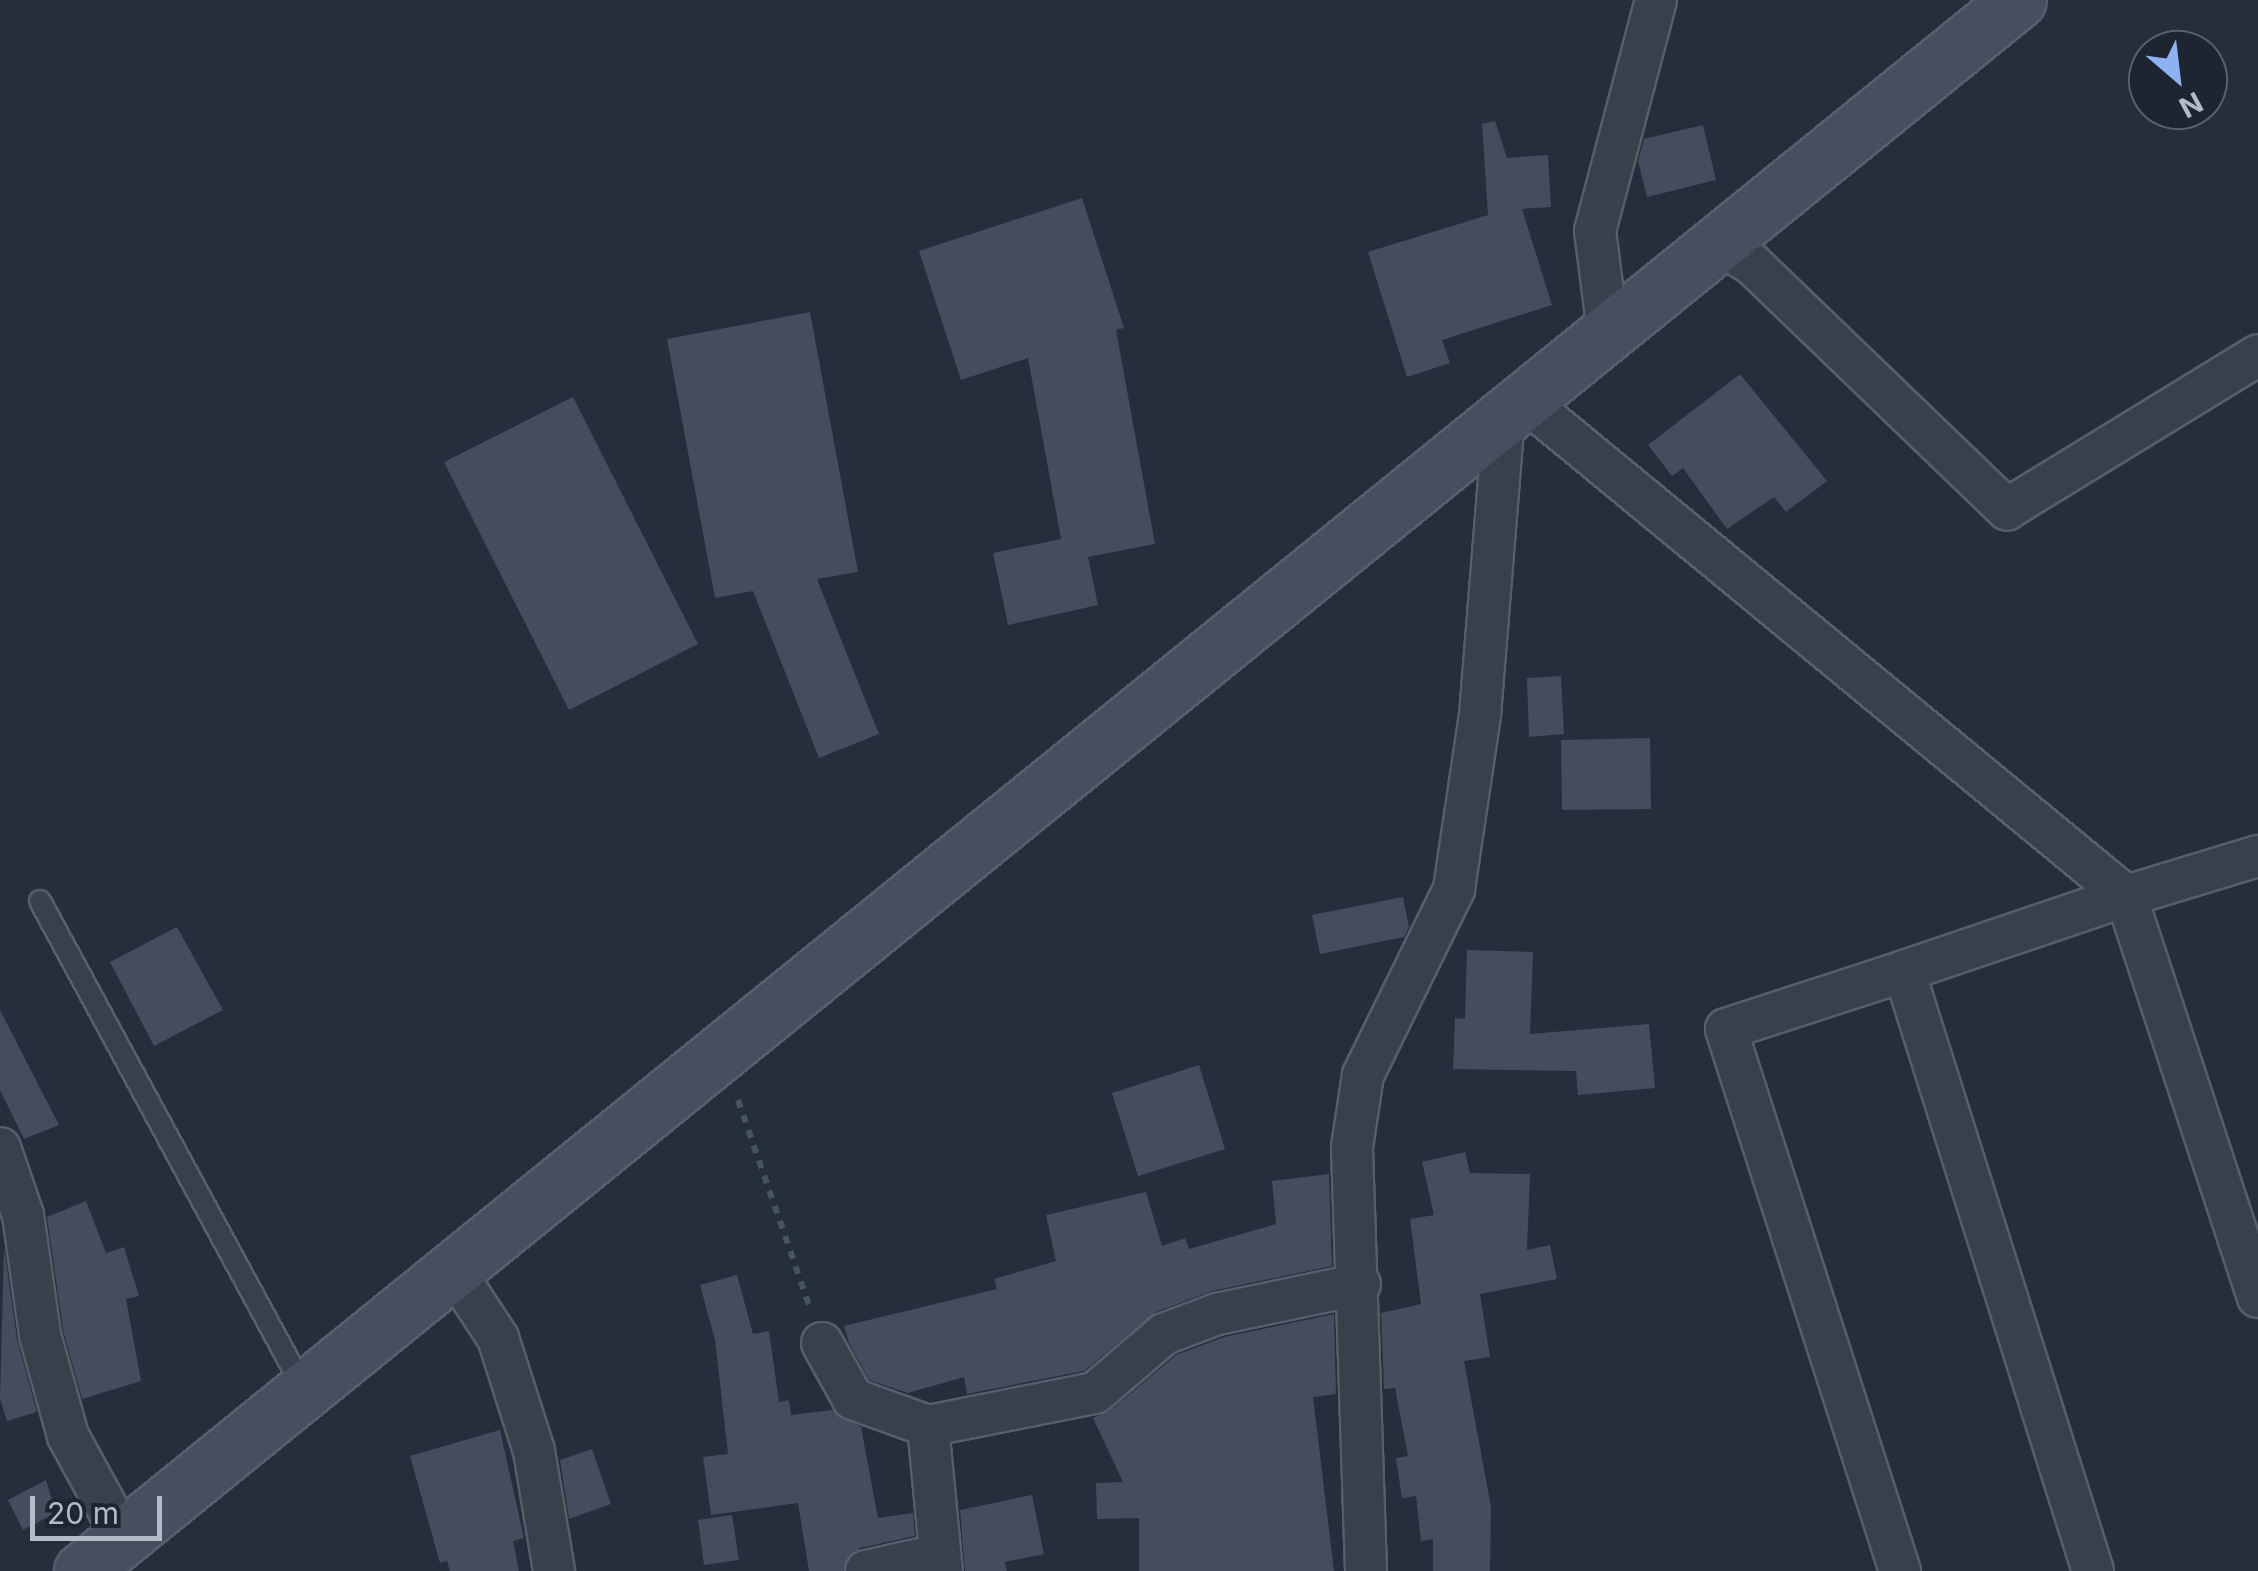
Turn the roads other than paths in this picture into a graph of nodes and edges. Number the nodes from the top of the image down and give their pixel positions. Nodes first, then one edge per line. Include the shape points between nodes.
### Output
1 (1656, 0) edge
2 (2018, 0) edge
3 (1718, 242) junction
4 (1608, 332) junction
5 (2258, 356) edge
6 (1514, 408) junction
7 (2258, 856) edge
8 (2126, 896) junction
9 (40, 901) dead end
10 (1904, 971) junction
11 (0, 1148) edge
12 (452, 1268) junction
13 (1360, 1284) junction
14 (2258, 1297) edge
15 (822, 1343) road end
16 (304, 1389) junction
17 (928, 1426) junction
18 (124, 1537) junction
19 (941, 1563) edge
20 (82, 1571) edge
21 (554, 1571) edge
22 (866, 1571) edge
23 (1366, 1571) edge
24 (1900, 1571) edge
25 (2093, 1571) edge

1 - 4 street via 1595,232
2 - 3 main road
3 - 4 main road
3 - 5 street via 1752,264 2007,509
4 - 6 main road
6 - 8 street
6 - 12 main road via 723,1056
6 - 13 street via 1454,889 1363,1075 1352,1147
7 - 8 street
8 - 10 street
8 - 14 street
9 - 16 lane
10 - 24 street via 1726,1029
10 - 25 street
11 - 18 street via 23,1215 40,1335 68,1436
12 - 16 main road
12 - 21 street via 498,1338 534,1451
13 - 17 street via 1217,1314 1164,1334 1095,1392
13 - 23 street
15 - 17 street via 853,1400
16 - 18 main road
17 - 19 street
18 - 20 main road
19 - 22 street

